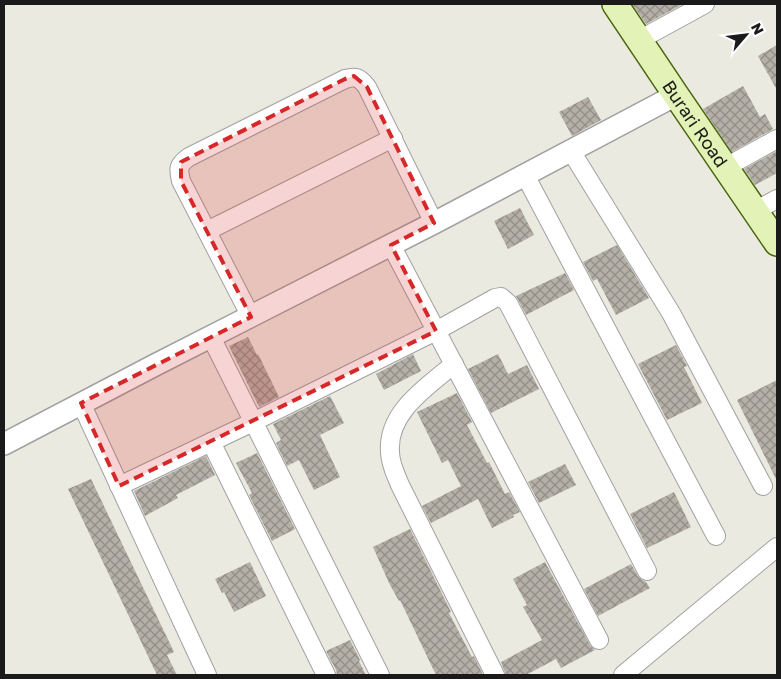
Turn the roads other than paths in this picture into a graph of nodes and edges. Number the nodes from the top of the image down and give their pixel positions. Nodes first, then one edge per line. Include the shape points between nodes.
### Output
1 (615, 4) edge
2 (705, 4) edge
3 (639, 40) junction
4 (676, 95) junction
5 (393, 138) junction
6 (777, 139) edge
7 (571, 151) junction
8 (726, 167) junction
9 (525, 175) junction
10 (777, 199) edge
11 (755, 211) junction
12 (434, 223) junction
13 (207, 231) junction
14 (777, 243) edge
15 (391, 245) junction
16 (251, 317) junction
17 (436, 330) junction
18 (211, 337) junction
19 (454, 364) junction
20 (81, 403) junction
21 (253, 422) junction
22 (211, 442) junction
23 (4, 444) edge
24 (119, 486) junction
25 (763, 486) dead end
26 (716, 536) dead end
27 (777, 547) edge
28 (647, 572) dead end
29 (599, 640) dead end
30 (207, 675) edge
31 (326, 675) edge
32 (380, 675) edge
33 (495, 675) edge
34 (623, 675) edge

1 - 3 main road, Burari Road
2 - 3 street
3 - 4 main road, Burari Road
4 - 7 street
4 - 8 main road, Burari Road
5 - 12 street
5 - 13 street
5 - 13 street via 367,87 354,76 189,157 181,162 178,170
6 - 8 street
7 - 9 street
7 - 25 street via 671,313
8 - 11 main road, Burari Road
9 - 12 street
9 - 26 street
10 - 11 street
11 - 14 main road, Burari Road
12 - 15 street
13 - 16 street
15 - 16 street
15 - 17 street
16 - 18 street
17 - 19 street
17 - 21 street
17 - 28 street via 495,298 501,297 508,303
18 - 20 street
18 - 21 street
19 - 29 street
19 - 33 street via 403,411 390,438 390,452 400,486
20 - 23 street
20 - 24 street
21 - 22 street
21 - 32 street
22 - 24 street
22 - 31 street
24 - 30 street
27 - 34 street

